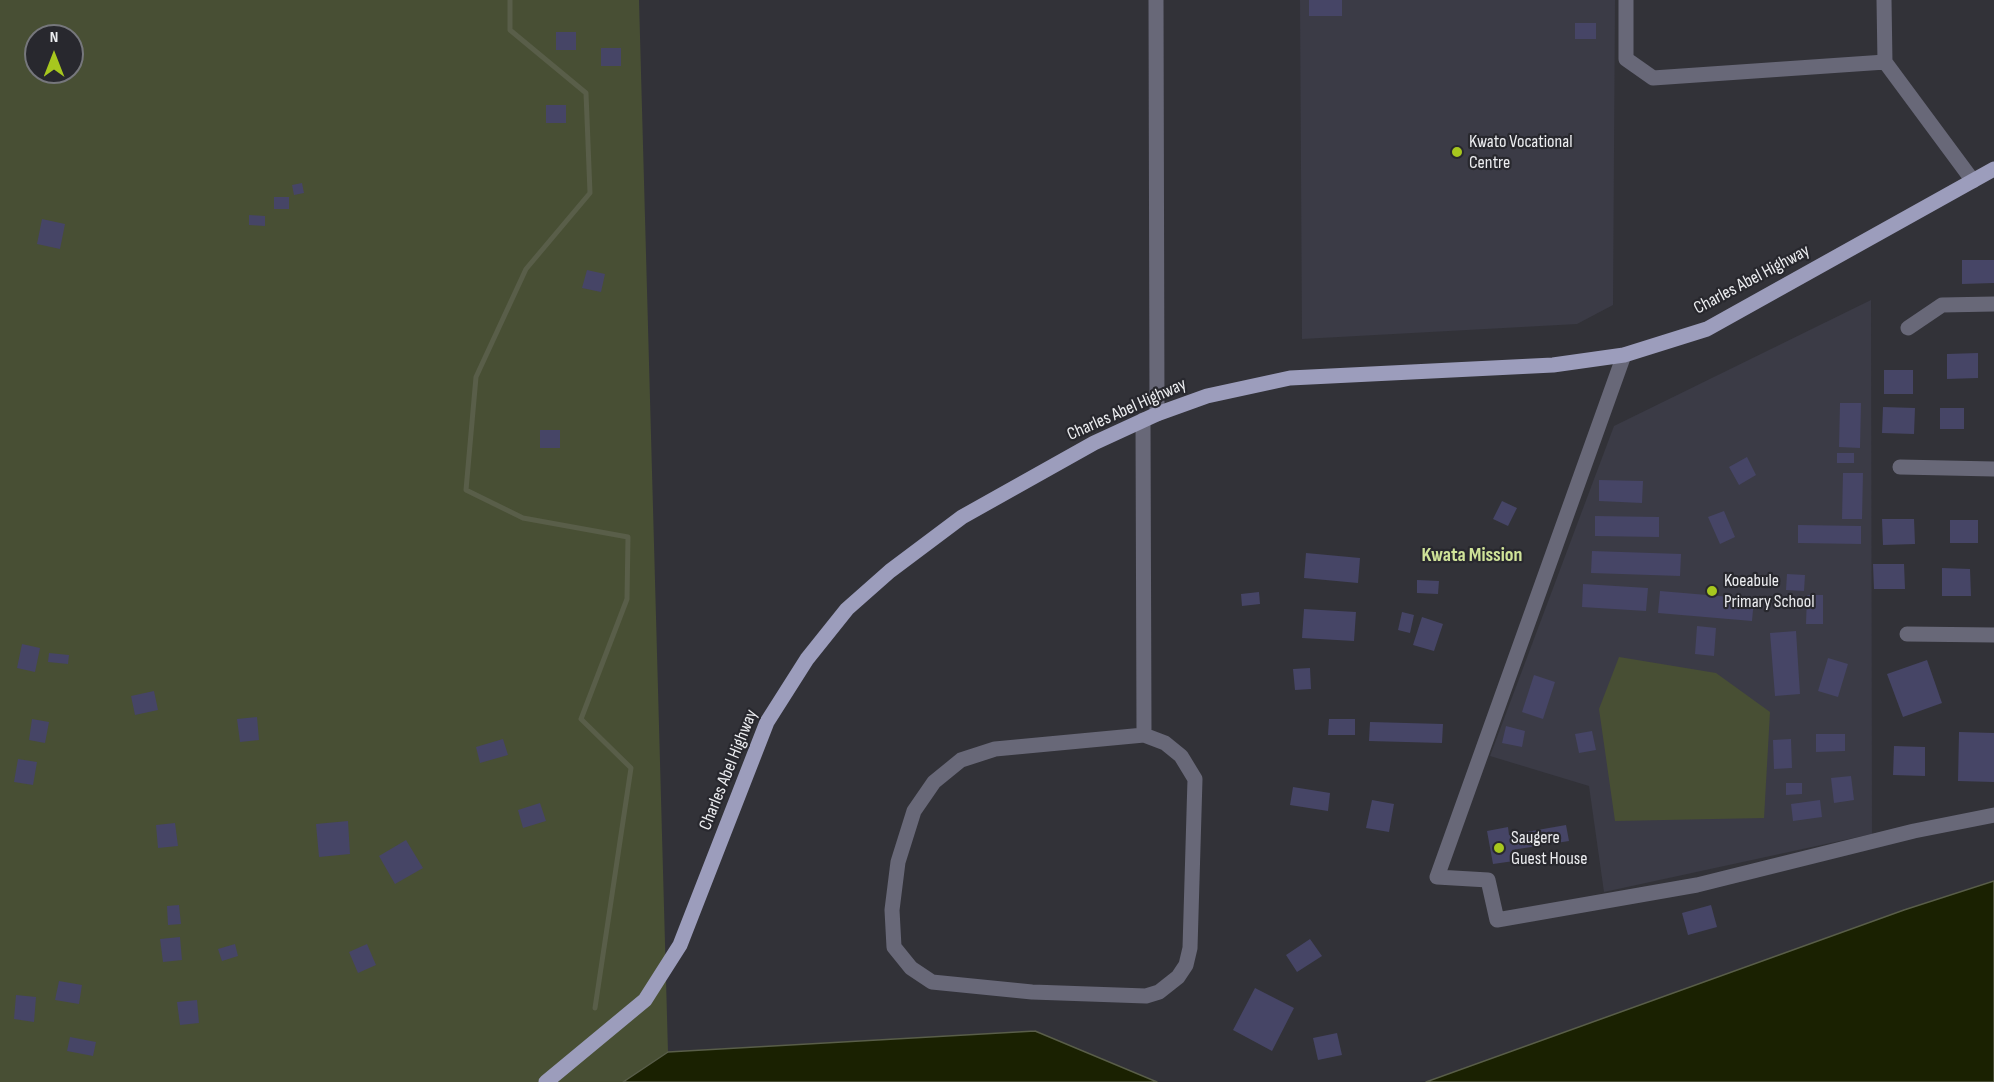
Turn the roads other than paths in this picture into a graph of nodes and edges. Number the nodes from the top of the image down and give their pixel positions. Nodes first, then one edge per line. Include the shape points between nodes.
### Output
1 (1156, 0) edge
2 (1626, 0) edge
3 (1884, 0) edge
4 (1885, 62) junction
5 (1994, 169) edge
6 (1973, 181) junction
7 (1994, 304) edge
8 (1908, 328) dead end
9 (1624, 355) junction
10 (1150, 417) junction
11 (1900, 467) dead end
12 (1994, 469) edge
13 (1907, 634) dead end
14 (1994, 635) edge
15 (1144, 735) junction
16 (1994, 815) edge
17 (546, 1082) edge

1 - 10 street
2 - 4 street via 1626,59 1653,78
3 - 4 street
4 - 6 street
5 - 6 main road, Charles Abel Highway
6 - 9 main road, Charles Abel Highway via 1707,328
7 - 8 street via 1942,304
9 - 10 main road, Charles Abel Highway via 1554,365 1290,378 1208,396
9 - 16 street via 1437,877 1488,880 1497,920 1697,885
10 - 15 street
10 - 17 main road, Charles Abel Highway via 1094,443 962,517 847,609 807,659 767,722 680,945 645,1000
11 - 12 street
13 - 14 street
15 - 15 street via 995,749 961,760 934,782 914,811 898,862 892,910 894,947 911,968 932,982 1055,993 1146,996 1159,992 1178,977 1190,948 1195,779 1182,756 1165,742

